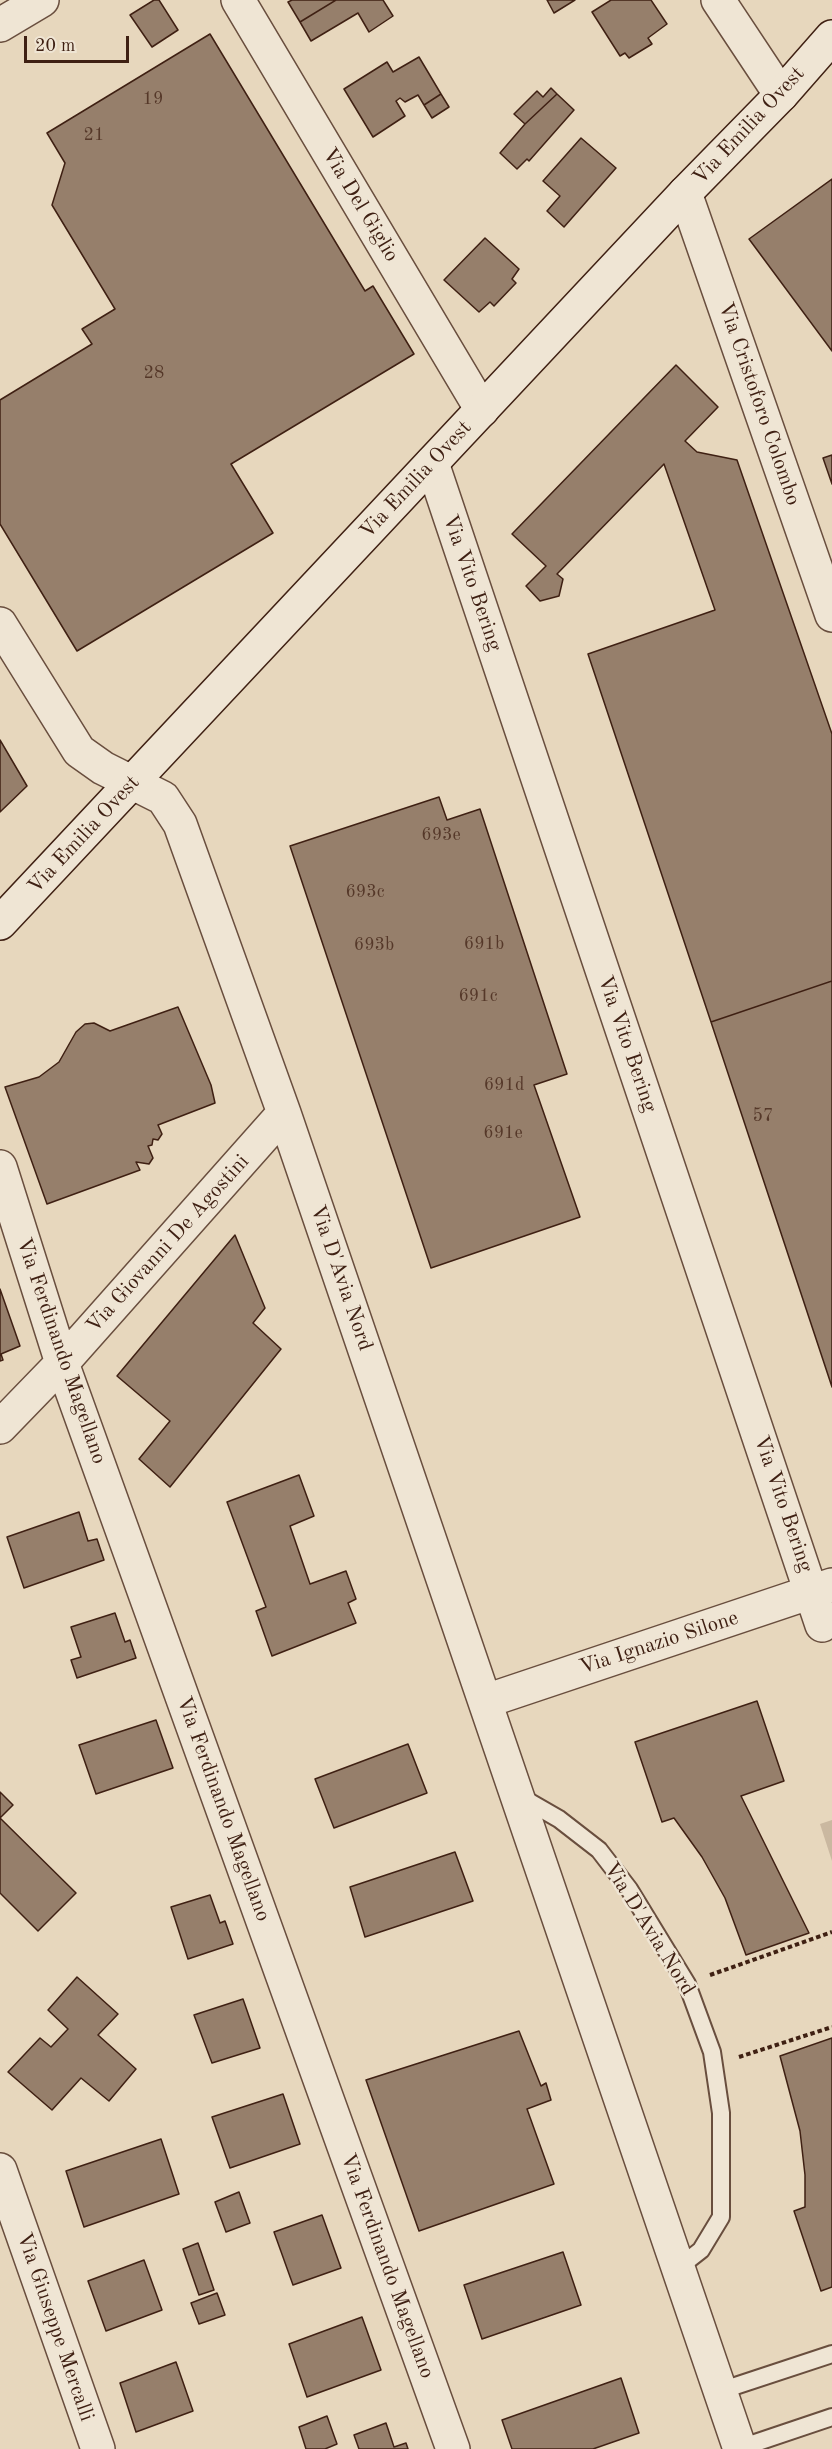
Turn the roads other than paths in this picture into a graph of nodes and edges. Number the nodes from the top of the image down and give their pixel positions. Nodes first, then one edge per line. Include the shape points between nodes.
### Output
1 (42, 0) edge
2 (238, 0) edge
3 (718, 0) edge
4 (0, 25) edge
5 (832, 37) edge
6 (781, 95) junction
7 (685, 193) junction
8 (482, 410) junction
9 (432, 464) junction
10 (832, 615) edge
11 (0, 624) edge
12 (133, 782) junction
13 (0, 923) edge
14 (284, 1113) junction
15 (0, 1167) edge
16 (62, 1363) junction
17 (0, 1427) edge
18 (822, 1589) edge
19 (822, 1624) dead end
20 (486, 1701) junction
21 (518, 1795) junction
22 (0, 2170) edge
23 (678, 2268) junction
24 (832, 2354) edge
25 (720, 2391) junction
26 (832, 2417) edge
27 (98, 2449) edge
28 (453, 2449) edge
29 (740, 2449) edge

1 - 4 street
2 - 8 street, Via Del Giglio
3 - 6 street
5 - 6 street, Via Emilia Ovest
6 - 7 street, Via Emilia Ovest
7 - 8 street, Via Emilia Ovest
7 - 10 street, Via Cristoforo Colombo
8 - 9 street, Via Emilia Ovest
9 - 12 street, Via Emilia Ovest
9 - 18 street, Via Vito Bering
11 - 12 street, Via D'Avia Nord via 79,751
12 - 13 street, Via Emilia Ovest
12 - 14 street, Via D'Avia Nord via 163,798 180,824
14 - 16 street, Via Giovanni De Agostini
14 - 20 street, Via D'Avia Nord
15 - 16 street, Via Ferdinando Magellano
16 - 17 street, Via Giovanni De Agostini
16 - 28 street, Via Ferdinando Magellano
18 - 19 street, Via Vito Bering
18 - 20 street, Via Ignazio Silone
20 - 21 street, Via D'Avia Nord
21 - 23 street, Via D'Avia Nord
21 - 23 lane, Via D'Avia Nord via 559,1819 599,1850 629,1888 687,1984 712,2052 721,2113 722,2217 701,2250
22 - 27 street, Via Giuseppe Mercalli
23 - 25 street, Via D'Avia Nord
24 - 25 lane
25 - 29 street, Via D'Avia Nord
26 - 29 lane

